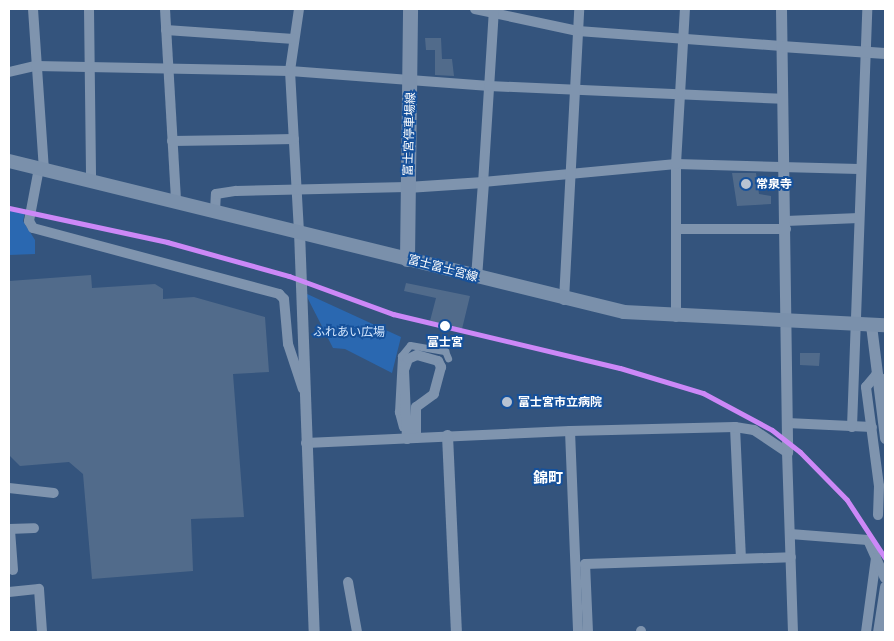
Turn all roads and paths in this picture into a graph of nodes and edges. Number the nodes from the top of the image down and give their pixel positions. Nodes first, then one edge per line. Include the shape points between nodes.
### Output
1 (33, 9) edge
2 (89, 9) edge
3 (165, 9) edge
4 (299, 9) edge
5 (410, 9) edge
6 (475, 9) edge
7 (579, 9) edge
8 (685, 9) edge
9 (781, 9) edge
10 (867, 9) edge
11 (494, 11) edge
12 (166, 30) junction
13 (578, 31) junction
14 (682, 37) junction
15 (294, 39) junction
16 (781, 46) junction
17 (864, 50) junction
18 (885, 53) edge
19 (36, 66) junction
20 (89, 67) junction
21 (169, 68) junction
22 (290, 70) junction
23 (9, 72) edge
24 (411, 79) junction
25 (489, 86) junction
26 (576, 90) junction
27 (679, 92) junction
28 (782, 99) junction
29 (294, 138) junction
30 (172, 141) junction
31 (9, 161) edge
32 (676, 164) junction
33 (784, 168) junction
34 (42, 169) junction
35 (859, 169) junction
36 (570, 172) junction
37 (91, 181) junction
38 (483, 182) junction
39 (407, 187) junction
40 (295, 190) junction
41 (176, 201) junction
42 (215, 211) junction
43 (859, 218) junction
44 (786, 225) junction
45 (676, 229) junction
46 (299, 231) junction
47 (407, 259) junction
48 (476, 277) junction
49 (564, 300) junction
50 (676, 318) junction
51 (784, 320) junction
52 (856, 323) junction
53 (878, 325) edge
54 (448, 358) dead end
55 (881, 378) edge
56 (303, 390) junction
57 (787, 423) junction
58 (872, 426) junction
59 (735, 427) junction
60 (852, 427) junction
61 (570, 431) junction
62 (447, 435) junction
63 (408, 436) junction
64 (885, 438) edge
65 (306, 443) junction
66 (787, 452) junction
67 (9, 488) edge
68 (54, 492) dead end
69 (878, 516) dead end
70 (34, 528) dead end
71 (10, 530) edge
72 (790, 534) junction
73 (791, 557) junction
74 (741, 558) junction
75 (876, 558) junction
76 (13, 570) dead end
77 (885, 578) edge
78 (348, 582) dead end
79 (885, 587) edge
80 (9, 592) edge
81 (42, 632) edge
82 (314, 632) edge
83 (357, 632) edge
84 (456, 632) edge
85 (578, 632) edge
86 (588, 632) edge
87 (793, 632) edge
88 (866, 632) edge
89 (878, 632) edge

1 - 19 street
2 - 20 street
3 - 12 street
4 - 15 street
5 - 24 main road, 富士宮停車場線
6 - 11 street
7 - 13 street
8 - 14 street
9 - 16 street
10 - 17 street
11 - 13 street
11 - 25 street
12 - 15 street
12 - 21 street
13 - 14 street
13 - 26 street
14 - 16 street
14 - 27 street
15 - 22 street
16 - 17 street
16 - 28 street
17 - 18 street
17 - 35 street
19 - 20 street
19 - 23 street
19 - 34 street
20 - 21 street
20 - 37 street
21 - 22 street
21 - 30 street
22 - 24 street
22 - 29 street
24 - 25 street
24 - 39 main road, 富士宮停車場線
25 - 26 street
25 - 38 street
26 - 27 street
26 - 36 street
27 - 28 street
27 - 32 street
28 - 33 street
29 - 30 street
29 - 40 street
30 - 41 street
31 - 34 main road, 富士富士宮線
32 - 33 street
32 - 36 street
32 - 45 street
33 - 35 street
33 - 44 street
34 - 37 main road, 富士富士宮線
34 - 56 street via 29,222 33,228 279,294 284,299 288,344
35 - 43 street
36 - 38 street
36 - 49 street
37 - 41 main road, 富士富士宮線
38 - 39 street
38 - 48 street
39 - 40 street
39 - 47 main road, 富士宮停車場線
40 - 42 street via 216,194
40 - 46 street
41 - 42 main road, 富士富士宮線
42 - 46 main road, 富士富士宮線
43 - 44 street
43 - 52 street
44 - 45 street
44 - 51 street
45 - 50 street
46 - 47 main road, 富士富士宮線
46 - 56 street
47 - 48 main road, 富士富士宮線
48 - 49 main road, 富士富士宮線
49 - 50 main road, 富士富士宮線
50 - 51 main road, 富士富士宮線
51 - 52 main road, 富士富士宮線
51 - 57 street
52 - 53 main road, 富士富士宮線
52 - 60 street
53 - 55 street
54 - 63 street via 445,351 410,345 401,356 398,412
55 - 58 street via 866,387
55 - 64 street
56 - 65 street
57 - 60 street
57 - 66 street
58 - 60 street
58 - 69 street
59 - 61 street
59 - 66 street via 754,430
59 - 74 street
61 - 62 street
61 - 85 street
62 - 63 street
62 - 84 street
63 - 63 street via 404,370 408,359 417,355 438,361 441,367 434,394 416,407
63 - 65 street
65 - 82 street
66 - 72 street
67 - 68 street
70 - 71 street
71 - 76 street
72 - 73 street
72 - 75 street via 868,540
73 - 74 street
73 - 87 street
74 - 86 street via 585,564
75 - 77 street
75 - 88 street
78 - 83 street
79 - 89 street
80 - 81 street via 39,589

